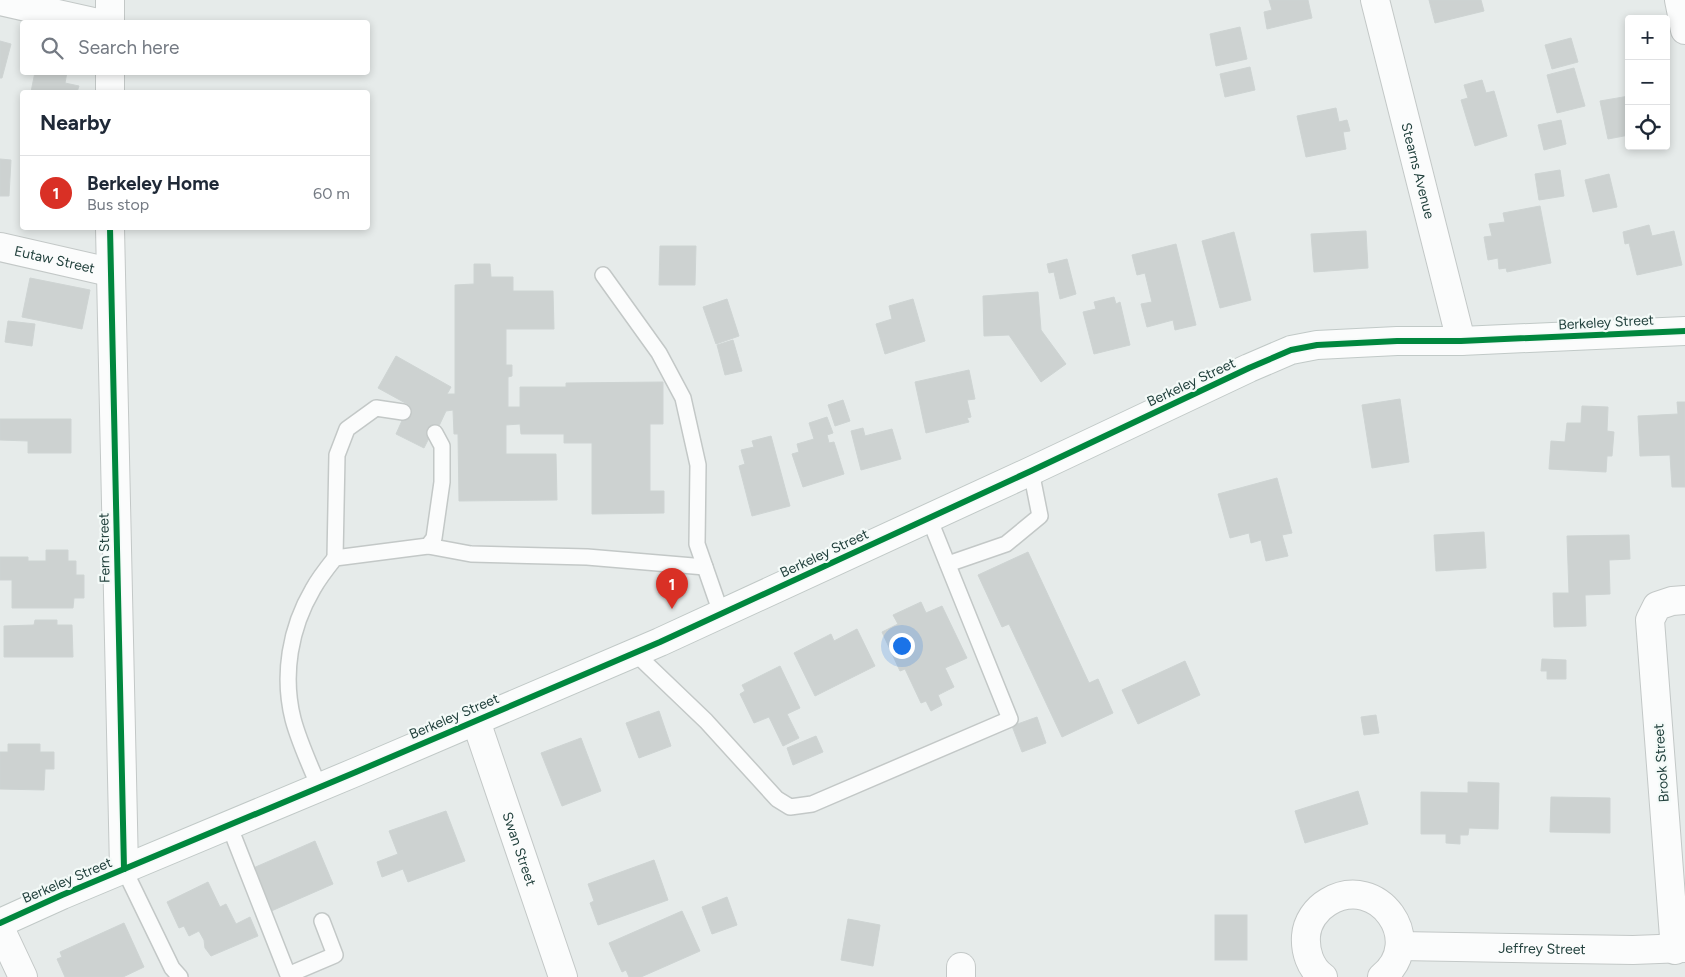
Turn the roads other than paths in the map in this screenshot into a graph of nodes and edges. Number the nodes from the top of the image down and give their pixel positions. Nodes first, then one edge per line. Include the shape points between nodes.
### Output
1 (110, 0) edge
2 (1375, 0) edge
3 (1679, 0) edge
4 (0, 1) edge
5 (84, 20) edge
6 (110, 20) edge
7 (1685, 30) edge
8 (110, 75) edge
9 (110, 90) edge
10 (110, 230) edge
11 (0, 246) edge
12 (110, 272) junction
13 (603, 275) dead end
14 (1685, 331) edge
15 (1461, 341) junction
16 (403, 412) dead end
17 (435, 433) dead end
18 (1031, 472) junction
19 (929, 518) junction
20 (428, 546) junction
21 (335, 558) junction
22 (948, 564) junction
23 (705, 567) junction
24 (1685, 600) edge
25 (721, 614) junction
26 (635, 652) junction
27 (476, 721) junction
28 (319, 787) junction
29 (229, 825) junction
30 (124, 869) junction
31 (322, 921) dead end
32 (0, 923) edge
33 (0, 928) edge
34 (1400, 946) junction
35 (1680, 949) edge
36 (287, 976) edge
37 (23, 977) edge
38 (180, 977) edge
39 (563, 977) edge
40 (1322, 977) edge
41 (1382, 977) edge

1 - 6 street
2 - 15 street, Stearns Avenue
3 - 7 street
4 - 5 street
8 - 9 street
10 - 12 street, Fern Street
11 - 12 street, Eutaw Street
12 - 30 street, Fern Street
13 - 23 lane via 659,352 683,398 698,465 697,544
14 - 15 street, Berkeley Street
15 - 18 street, Berkeley Street via 1397,340 1317,345 1291,350
16 - 21 lane via 376,408 347,429 338,454
17 - 20 lane via 442,446 442,482 434,538
18 - 19 street, Berkeley Street
18 - 22 lane via 1040,516 1006,544
19 - 22 lane
19 - 25 street, Berkeley Street
20 - 21 lane
20 - 23 lane via 471,554 587,557
21 - 28 lane via 312,590 296,626 289,656 288,688 293,720
22 - 26 lane via 1010,719 812,804 790,807 777,799 706,721
23 - 25 lane
24 - 35 street, Brook Street via 1657,606 1650,620
25 - 26 street, Berkeley Street
26 - 27 street, Berkeley Street
27 - 28 street, Berkeley Street
27 - 39 street, Swan Street
28 - 29 street, Berkeley Street
29 - 30 street, Berkeley Street
29 - 36 lane
30 - 32 street, Berkeley Street
30 - 38 lane via 172,968
31 - 36 lane via 335,955
33 - 37 street
34 - 35 street, Jeffrey Street
34 - 40 street via 1392,915 1381,903 1359,895 1335,897 1321,906 1306,933 1311,963
34 - 41 street via 1396,960

